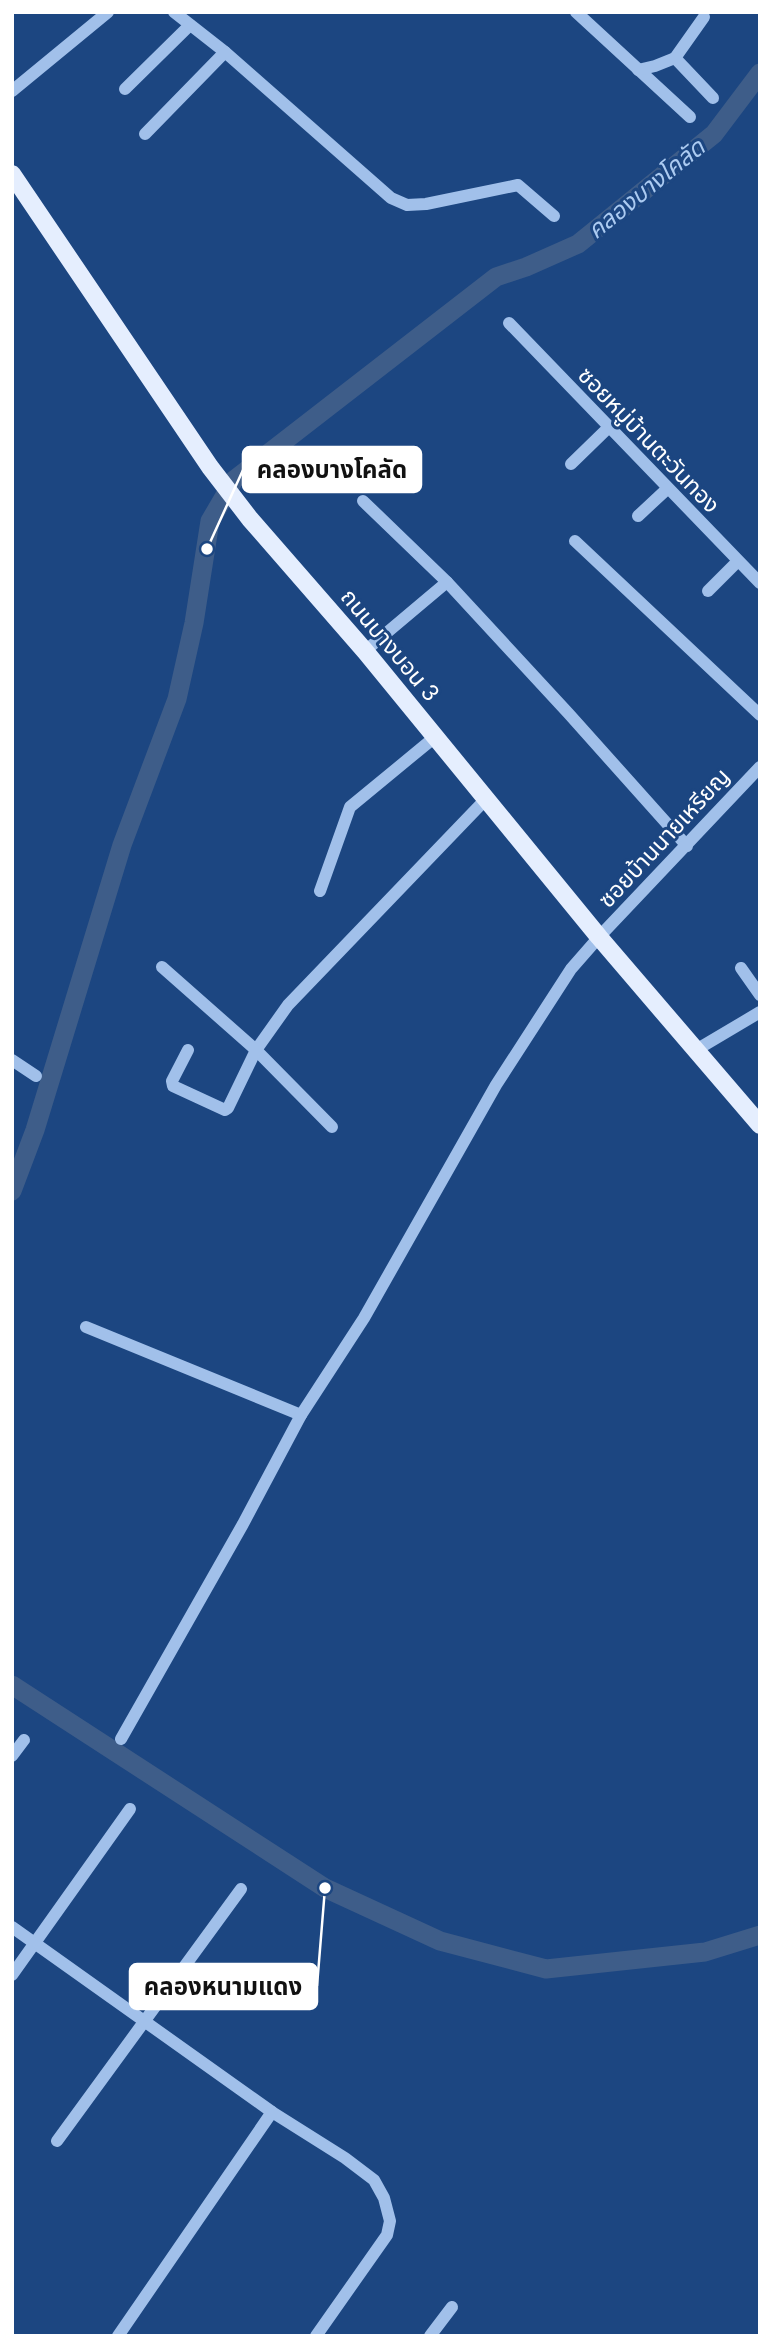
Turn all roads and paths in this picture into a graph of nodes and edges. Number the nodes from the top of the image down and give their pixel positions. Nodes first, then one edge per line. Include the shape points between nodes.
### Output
1 (108, 12) edge
2 (174, 12) edge
3 (576, 12) edge
4 (704, 17) dead end
5 (190, 25) junction
6 (225, 52) junction
7 (675, 58) junction
8 (638, 70) junction
9 (125, 89) dead end
10 (12, 91) edge
11 (713, 98) dead end
12 (690, 117) dead end
13 (145, 134) dead end
14 (12, 174) edge
15 (554, 216) dead end
16 (509, 323) dead end
17 (608, 428) junction
18 (571, 464) dead end
19 (667, 489) junction
20 (363, 500) dead end
21 (638, 516) dead end
22 (575, 541) dead end
23 (737, 562) junction
24 (447, 582) junction
25 (760, 583) edge
26 (708, 591) dead end
27 (365, 651) junction
28 (760, 715) edge
29 (435, 737) junction
30 (760, 767) edge
31 (486, 799) junction
32 (687, 846) junction
33 (320, 891) dead end
34 (599, 937) junction
35 (162, 967) dead end
36 (741, 968) dead end
37 (760, 995) edge
38 (760, 1012) edge
39 (188, 1049) dead end
40 (256, 1050) junction
41 (696, 1050) junction
42 (12, 1060) edge
43 (36, 1076) dead end
44 (760, 1125) edge
45 (332, 1127) dead end
46 (86, 1327) dead end
47 (301, 1415) junction
48 (121, 1739) dead end
49 (24, 1740) dead end
50 (12, 1756) edge
51 (130, 1809) dead end
52 (241, 1889) dead end
53 (12, 1927) edge
54 (35, 1943) junction
55 (12, 1975) edge
56 (144, 2021) junction
57 (272, 2112) junction
58 (57, 2141) dead end
59 (452, 2307) dead end
60 (118, 2336) edge
61 (316, 2336) edge
62 (430, 2336) edge

1 - 10 street
2 - 5 street
3 - 8 street
4 - 7 street
5 - 6 street
5 - 9 street
6 - 13 street
6 - 15 street via 391,198 407,205 426,204 518,185
7 - 8 street
7 - 11 street
8 - 12 street
14 - 27 main road, ถนนบางบอน 3 via 210,467
16 - 17 street, ซอยหมู่บ้านตะวันทอง
17 - 18 street
17 - 19 street, ซอยหมู่บ้านตะวันทอง
19 - 21 street
19 - 23 street, ซอยหมู่บ้านตะวันทอง
20 - 24 street
22 - 28 street
23 - 25 street, ซอยหมู่บ้านตะวันทอง
23 - 26 street
24 - 27 street
24 - 32 street
27 - 29 main road, ถนนบางบอน 3
29 - 31 main road, ถนนบางบอน 3
29 - 33 street via 350,807
30 - 32 street, ซอยบ้านนายเหรียญ
31 - 34 main road, ถนนบางบอน 3
31 - 40 street via 288,1005
32 - 34 street, ซอยบ้านนายเหรียญ
34 - 41 main road, ถนนบางบอน 3
34 - 47 street, ซอยบ้านนายเหรียญ via 571,969 496,1085 363,1318
35 - 40 street
36 - 37 street
38 - 41 street
39 - 40 street via 171,1084 225,1110
40 - 45 street
41 - 44 main road, ถนนบางบอน 3
42 - 43 street
46 - 47 street
47 - 48 street, ซอยบ้านนายเหรียญ
49 - 50 street
51 - 54 street
52 - 56 street
53 - 54 street
54 - 55 street
54 - 56 street
56 - 57 street
56 - 58 street
57 - 60 street
57 - 61 street via 374,2180 390,2221 387,2235
59 - 62 street

